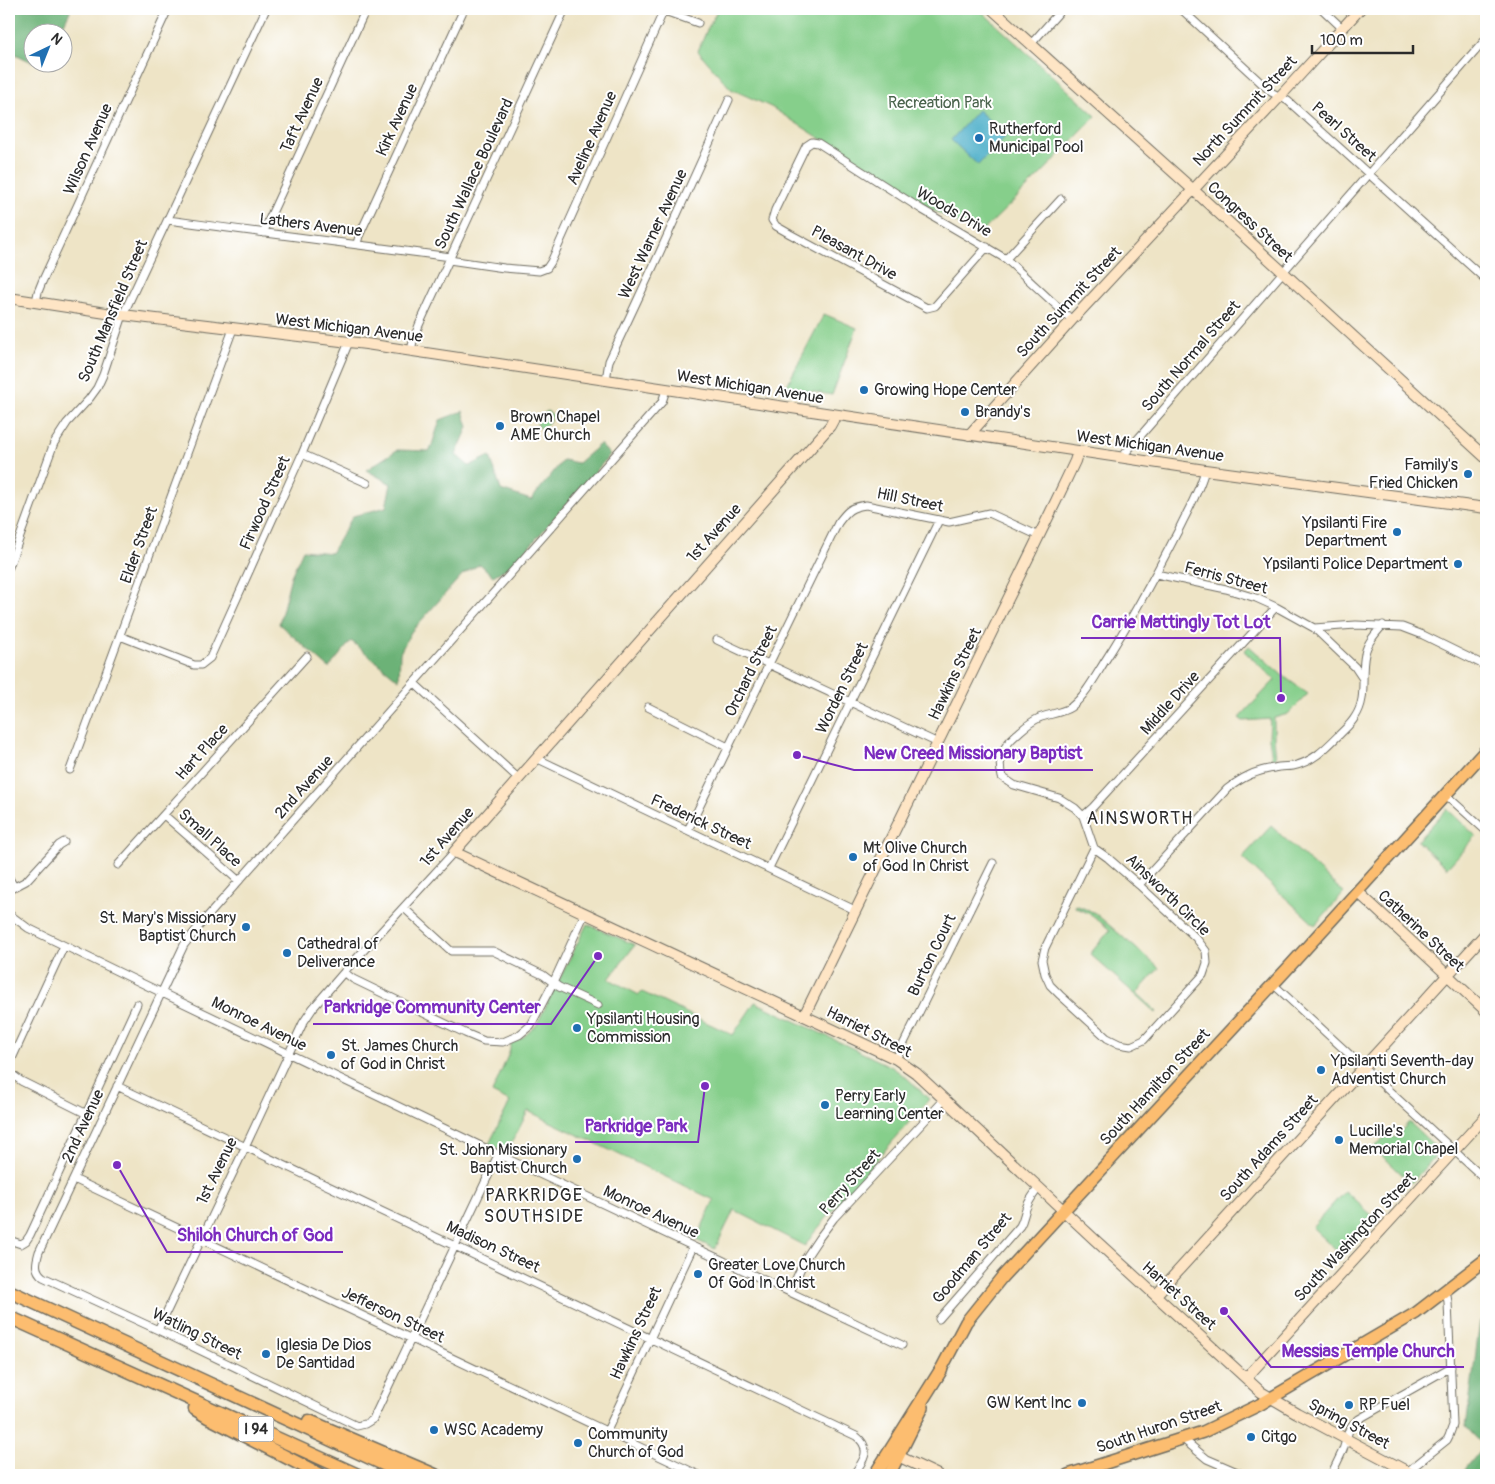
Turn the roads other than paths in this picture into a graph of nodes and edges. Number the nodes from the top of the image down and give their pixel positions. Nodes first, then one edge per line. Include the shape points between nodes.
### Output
1 (168, 9) edge
2 (266, 9) edge
3 (366, 9) edge
4 (464, 9) edge
5 (565, 9) edge
6 (992, 9) edge
7 (1062, 9) edge
8 (1181, 9) edge
9 (1322, 9) edge
10 (1360, 9) edge
11 (661, 10) edge
12 (698, 23) dead end
13 (1342, 28) junction
14 (1486, 39) edge
15 (1031, 44) junction
16 (1280, 96) junction
17 (728, 100) dead end
18 (812, 142) joint
19 (1370, 173) junction
20 (1193, 190) junction
21 (1061, 199) dead end
22 (168, 220) junction
23 (264, 233) junction
24 (356, 244) junction
25 (986, 247) junction
26 (450, 258) junction
27 (1006, 259) junction
28 (539, 271) joint
29 (1282, 272) junction
30 (1486, 280) edge
31 (9, 298) edge
32 (36, 302) junction
33 (124, 315) junction
34 (1072, 320) junction
35 (233, 329) junction
36 (349, 342) junction
37 (411, 351) junction
38 (606, 380) junction
39 (666, 390) junction
40 (836, 415) junction
41 (969, 435) junction
42 (1078, 451) junction
43 (302, 454) junction
44 (1122, 457) junction
45 (1486, 458) edge
46 (1205, 470) junction
47 (367, 483) dead end
48 (1486, 508) edge
49 (939, 520) junction
50 (838, 523) joint
51 (1039, 536) junction
52 (9, 567) edge
53 (1156, 574) junction
54 (1276, 607) junction
55 (1383, 626) junction
56 (1314, 628) junction
57 (120, 636) junction
58 (717, 640) dead end
59 (307, 656) dead end
60 (769, 664) junction
61 (1486, 666) edge
62 (1363, 679) junction
63 (414, 683) junction
64 (851, 702) junction
65 (648, 708) dead end
66 (938, 742) junction
67 (728, 747) junction
68 (1486, 750) edge
69 (536, 758) junction
70 (70, 770) dead end
71 (518, 778) junction
72 (1446, 795) junction
73 (164, 815) junction
74 (1083, 816) junction
75 (688, 830) junction
76 (1486, 831) edge
77 (64, 842) dead end
78 (1094, 848) junction
79 (454, 852) junction
80 (993, 863) dead end
81 (118, 865) dead end
82 (769, 868) junction
83 (9, 878) edge
84 (238, 881) junction
85 (1139, 885) junction
86 (11, 889) edge
87 (1358, 892) junction
88 (404, 908) junction
89 (855, 910) junction
90 (9, 914) edge
91 (585, 914) junction
92 (1486, 933) edge
93 (64, 946) junction
94 (344, 972) junction
95 (1447, 976) junction
96 (553, 983) junction
97 (1274, 984) junction
98 (161, 992) junction
99 (137, 1004) dead end
100 (598, 1005) dead end
101 (1486, 1011) edge
102 (804, 1016) junction
103 (289, 1054) junction
104 (896, 1059) junction
105 (9, 1066) edge
106 (1364, 1068) junction
107 (117, 1086) junction
108 (944, 1100) junction
109 (87, 1114) junction
110 (1486, 1116) edge
111 (245, 1147) junction
112 (1454, 1150) junction
113 (498, 1155) junction
114 (74, 1179) junction
115 (1486, 1180) edge
116 (1039, 1187) junction
117 (1064, 1210) junction
118 (201, 1239) junction
119 (9, 1240) edge
120 (456, 1246) junction
121 (693, 1247) junction
122 (39, 1252) joint
123 (1486, 1259) edge
124 (1446, 1290) junction
125 (9, 1291) edge
126 (790, 1292) junction
127 (1156, 1295) junction
128 (9, 1317) edge
129 (939, 1319) dead end
130 (158, 1330) junction
131 (411, 1338) junction
132 (650, 1338) junction
133 (902, 1345) dead end
134 (1451, 1367) junction
135 (941, 1370) junction
136 (1246, 1378) junction
137 (153, 1382) junction
138 (236, 1396) junction
139 (1271, 1398) junction
140 (606, 1431) junction
141 (1183, 1439) junction
142 (1346, 1439) junction
143 (900, 1457) junction
144 (1411, 1473) edge
145 (321, 1475) edge
146 (358, 1475) edge
147 (406, 1475) edge
148 (435, 1475) edge
149 (700, 1475) edge
150 (853, 1475) edge
151 (875, 1475) edge
152 (889, 1475) edge
153 (938, 1475) edge
154 (1068, 1475) edge
155 (1244, 1475) edge
156 (1331, 1475) edge

1 - 32 street, Wilson Avenue via 42,282
2 - 22 street, South Mansfield Street
3 - 23 street, Taft Avenue
4 - 24 street, Kirk Avenue
5 - 26 street, South Wallace Boulevard
6 - 15 street, Congress Street
7 - 15 street
8 - 16 street, Pearl Street via 1271,92
9 - 13 street
10 - 13 street, North Summit Street
11 - 12 street
11 - 28 street, Aveline Avenue via 551,262
13 - 16 street, North Summit Street
14 - 19 street, South Normal Street
15 - 20 street, Congress Street
16 - 19 street, Pearl Street
16 - 20 street, North Summit Street
17 - 38 street, West Warner Avenue via 609,361
18 - 25 street, Woods Drive
18 - 25 street, Pleasant Drive via 806,146 775,210 772,220 776,226 927,308 935,306
19 - 29 street, South Normal Street
19 - 30 street, Pearl Street
20 - 29 street, Congress Street
20 - 34 street, South Summit Street
21 - 27 street
22 - 23 street, Lathers Avenue
22 - 33 street, South Mansfield Street
23 - 24 street, Lathers Avenue
24 - 26 street, Lathers Avenue
25 - 27 street, Woods Drive
26 - 28 street, Lathers Avenue
26 - 37 street, South Wallace Boulevard via 419,325
27 - 34 street, Woods Drive
29 - 44 street, South Normal Street
29 - 45 street, Congress Street
31 - 32 street, West Michigan Avenue
32 - 33 street, West Michigan Avenue
33 - 35 street, West Michigan Avenue
33 - 52 street, South Mansfield Street via 97,388 54,444
34 - 41 street, South Summit Street
35 - 36 street, West Michigan Avenue
35 - 57 street, Elder Street
36 - 37 street, West Michigan Avenue
36 - 43 street, Firwood Street
37 - 38 street, West Michigan Avenue
38 - 39 street, West Michigan Avenue
39 - 40 street, West Michigan Avenue
39 - 63 street, 2nd Avenue via 662,402
40 - 41 street, West Michigan Avenue
40 - 69 street, 1st Avenue via 830,426
41 - 42 street, West Michigan Avenue
42 - 44 street, West Michigan Avenue
42 - 51 street, Hawkins Street
43 - 47 street
43 - 57 street, Firwood Street via 210,658 201,665 194,665
44 - 46 street, West Michigan Avenue
46 - 48 street, West Michigan Avenue
46 - 53 street
49 - 50 street, Hill Street via 866,505 855,506
49 - 51 street, Hill Street via 948,522 990,513
49 - 64 street, Worden Street
50 - 60 street, Orchard Street
51 - 66 street, Hawkins Street
53 - 54 street, Ferris Street via 1226,589
53 - 74 street via 1087,689 1070,707 1026,725 1003,749 1000,761 1002,777 1014,785 1067,802
54 - 56 street, Ferris Street
54 - 74 street, Middle Drive
55 - 56 street
55 - 61 street via 1423,635
55 - 62 street via 1369,643
56 - 62 street, Ferris Street
57 - 70 street, Elder Street
58 - 60 street
59 - 73 street, Hart Place
60 - 64 street
60 - 67 street, Orchard Street
62 - 85 street via 1364,695 1359,711 1328,746 1318,755 1294,766 1253,772 1238,780
63 - 71 street
63 - 84 street, 2nd Avenue
64 - 66 street
64 - 82 street, Worden Street
65 - 67 street
66 - 89 street, Hawkins Street
67 - 75 street, Orchard Street
68 - 72 main road, South Hamilton Street
69 - 71 street, 1st Avenue
69 - 75 street, Frederick Street
71 - 79 street, 1st Avenue
72 - 76 street
72 - 87 main road, South Hamilton Street
73 - 81 street, Hart Place
73 - 84 street, Small Place
74 - 78 street
75 - 82 street, Frederick Street
77 - 86 street via 26,881
78 - 85 street, Ainsworth Circle
78 - 85 street, Ainsworth Circle via 1042,960 1050,985 1060,995 1108,1038 1132,1046 1144,1040 1204,975 1207,963 1206,951 1196,938
79 - 88 street, 1st Avenue
79 - 91 street, Harriet Street
80 - 104 street, Burton Court
82 - 89 street, Frederick Street
83 - 86 street
84 - 98 street, 2nd Avenue via 184,945
87 - 95 street, Catherine Street
87 - 97 main road, South Hamilton Street
88 - 94 street, 1st Avenue
88 - 96 street via 451,951 493,951
89 - 102 street, Hawkins Street
90 - 93 street, Monroe Avenue via 28,928
91 - 96 street
91 - 102 street, Harriet Street
92 - 95 street, South Adams Street
93 - 98 street, Monroe Avenue
93 - 105 street
94 - 96 street via 484,1041 503,1042 531,1025
94 - 103 street, 1st Avenue via 302,1023
95 - 101 street, Catherine Street
95 - 106 street, South Adams Street
96 - 100 street
97 - 106 street
97 - 117 main road, South Hamilton Street
98 - 103 street, Monroe Avenue
98 - 107 street, 2nd Avenue
99 - 109 street
102 - 104 street, Harriet Street
103 - 111 street, 1st Avenue
103 - 113 street, Monroe Avenue
104 - 108 street, Harriet Street
105 - 109 street via 10,1073 21,1081
106 - 112 street
106 - 127 street, South Adams Street
107 - 111 street, Madison Street
107 - 114 street, 2nd Avenue
108 - 116 street, Harriet Street
108 - 126 street, Perry Street via 834,1218 805,1259
109 - 119 street via 26,1242 21,1244
110 - 112 street, South Washington Street
111 - 118 street, 1st Avenue
111 - 120 street, Madison Street
112 - 115 street
112 - 136 street, South Washington Street
113 - 120 street
113 - 121 street, Monroe Avenue
114 - 118 street, Jefferson Street
114 - 122 street, 2nd Avenue
116 - 117 street, Harriet Street
116 - 129 street, Goodman Street via 1028,1203 1020,1226
117 - 127 street, Harriet Street
117 - 135 main road, South Hamilton Street via 976,1308
118 - 130 street, 1st Avenue
118 - 131 street, Jefferson Street
120 - 131 street
120 - 132 street, Madison Street
121 - 126 street, Monroe Avenue
121 - 132 street, Hawkins Street
122 - 130 street, Watling Street via 35,1264 43,1277
123 - 124 main road, South Huron Street
124 - 134 street
124 - 139 main road, South Huron Street via 1416,1313
125 - 138 highway, I 94
126 - 133 street, Monroe Avenue
127 - 136 street, Harriet Street
128 - 137 highway, I 94
130 - 131 street, Watling Street via 357,1426 373,1419
131 - 140 street, Jefferson Street
132 - 140 street, Hawkins Street
132 - 150 street, Madison Street via 862,1440 866,1452
134 - 142 street via 1359,1419 1352,1425
134 - 144 street via 1451,1431 1446,1440
135 - 143 main road, South Hamilton Street
135 - 151 highway
136 - 139 street, Harriet Street
137 - 145 highway via 208,1417
137 - 146 highway, I 94
138 - 147 highway, I 94
138 - 148 highway via 284,1410
139 - 141 main road, South Huron Street via 1230,1420
139 - 142 street, Spring Street
140 - 149 street, Jefferson Street
141 - 154 main road, South Huron Street
141 - 155 street via 1207,1459
142 - 144 street, Spring Street
142 - 156 street
143 - 152 main road, South Hamilton Street
143 - 153 street

